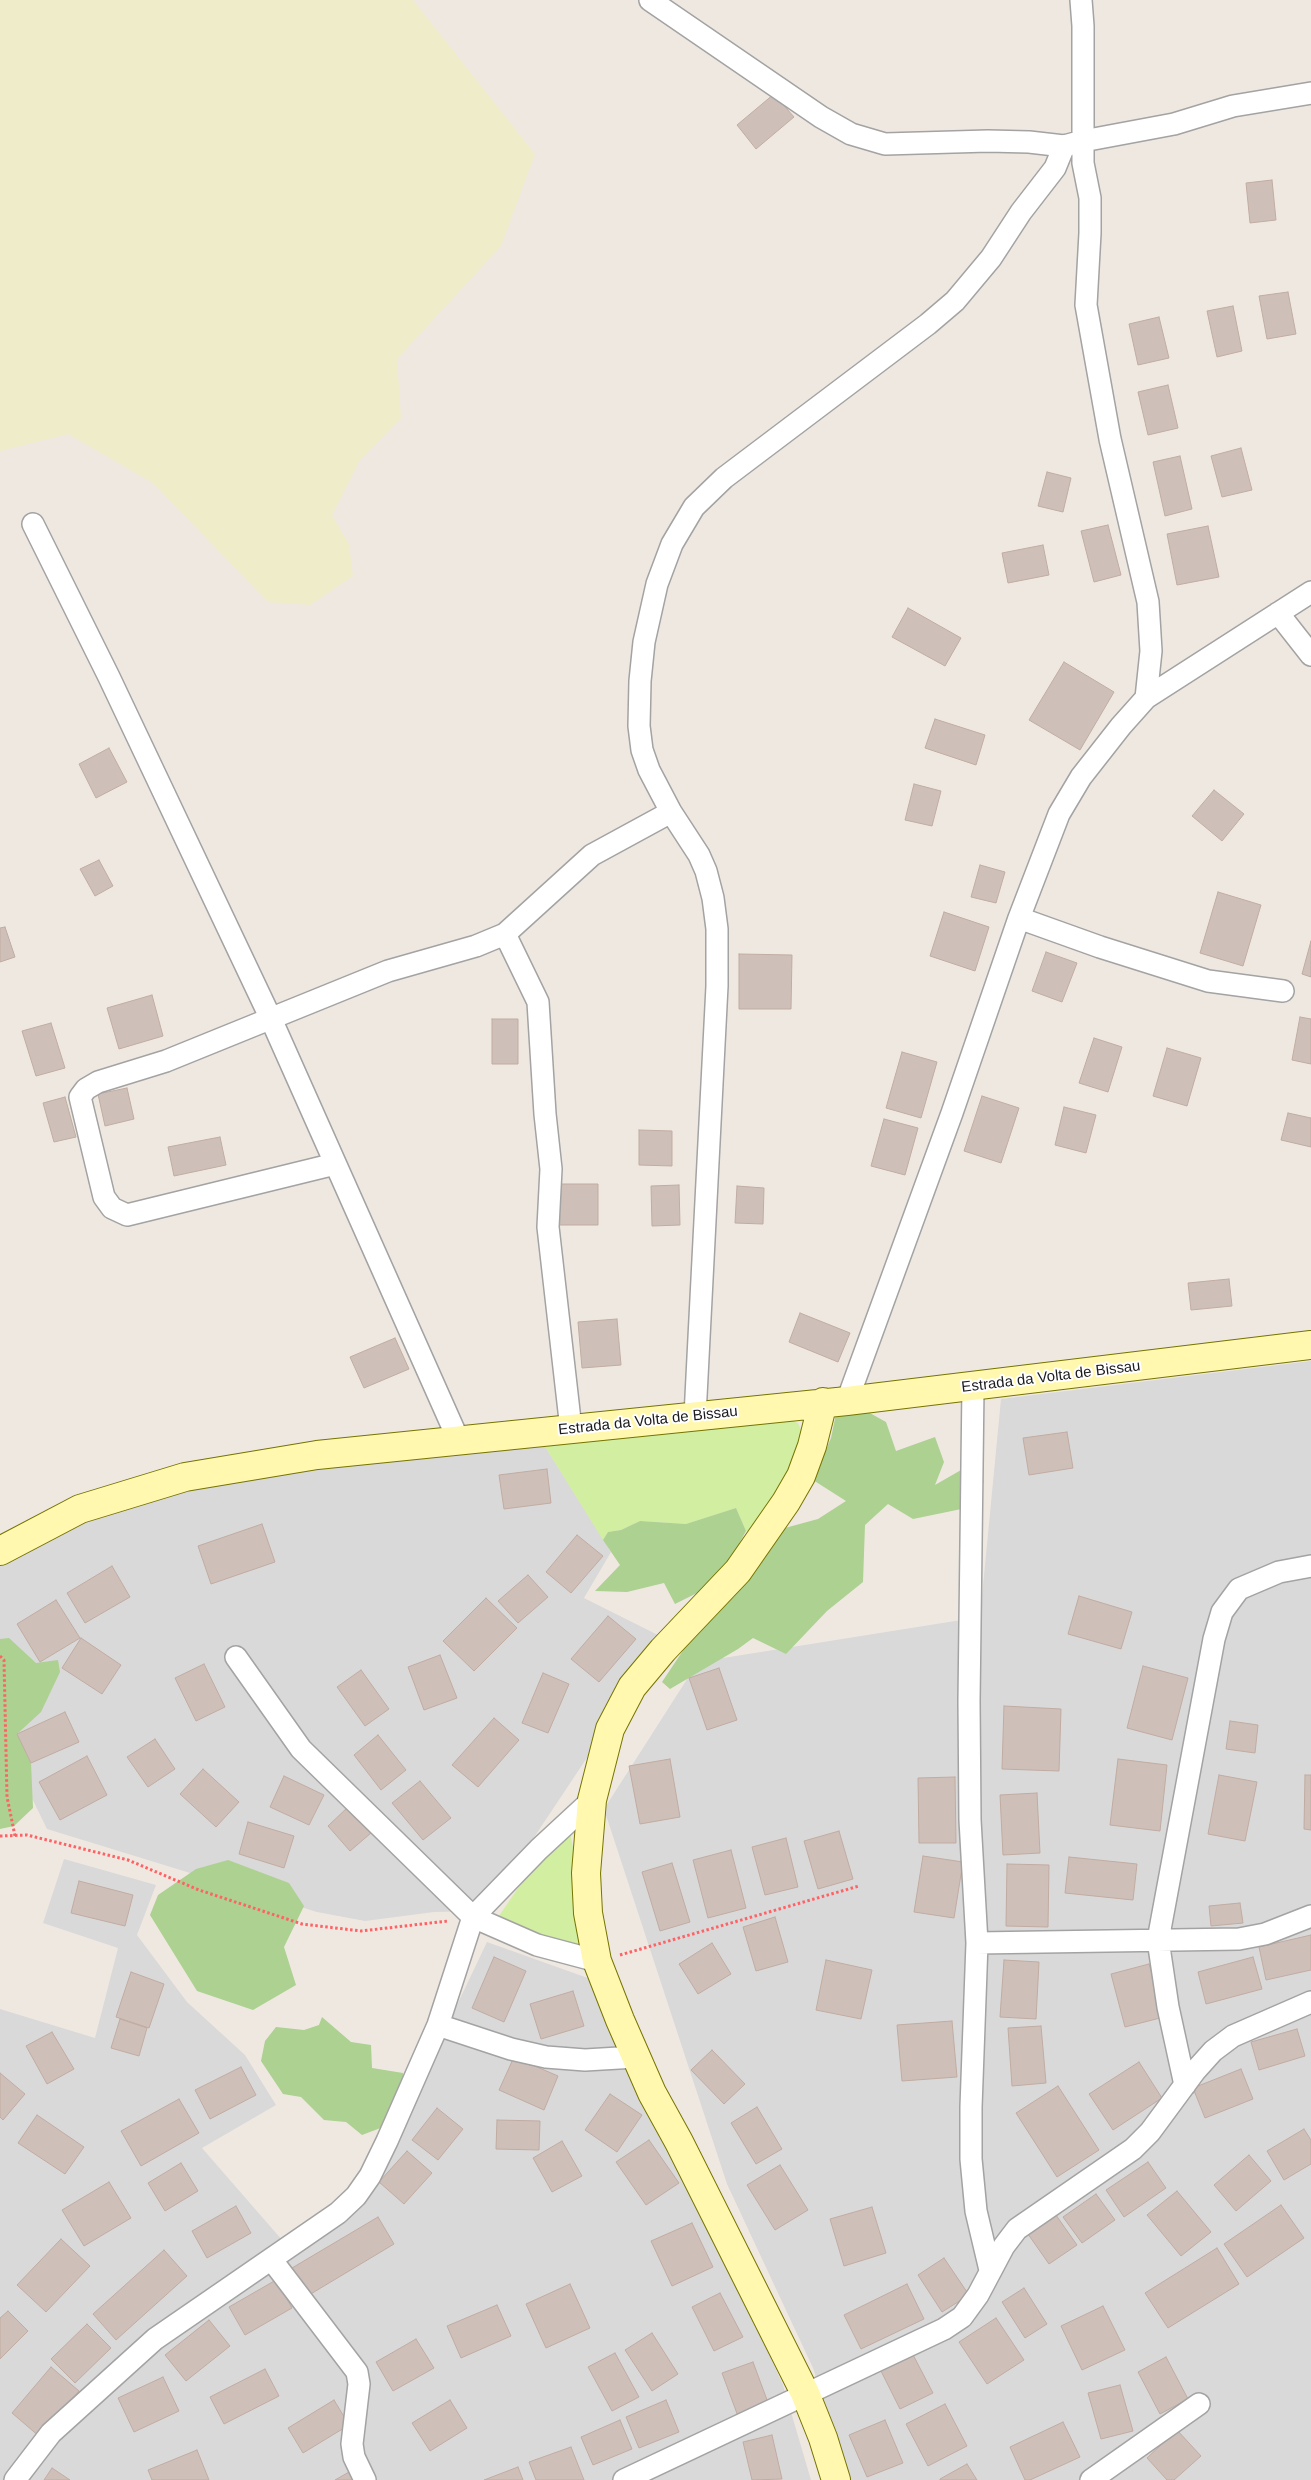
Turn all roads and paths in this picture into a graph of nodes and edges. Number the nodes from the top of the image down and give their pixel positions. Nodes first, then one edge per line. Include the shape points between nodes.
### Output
1 (650, 0) edge
2 (1081, 0) edge
3 (1311, 92) edge
4 (1074, 144) junction
5 (33, 524) dead end
6 (1311, 592) edge
7 (1278, 613) junction
8 (1311, 655) edge
9 (1146, 698) junction
10 (671, 812) junction
11 (1019, 918) junction
12 (505, 934) junction
13 (1283, 991) dead end
14 (271, 1019) junction
15 (335, 1164) junction
16 (1311, 1345) edge
17 (973, 1387) junction
18 (835, 1402) junction
19 (696, 1416) junction
20 (571, 1429) junction
21 (458, 1439) junction
22 (0, 1551) edge
23 (1311, 1566) edge
24 (0, 1656) edge
25 (236, 1657) dead end
26 (592, 1800) junction
27 (0, 1836) edge
28 (15, 1836) junction
29 (859, 1886) dead end
30 (1311, 1916) edge
31 (473, 1917) junction
32 (1158, 1940) junction
33 (977, 1943) junction
34 (597, 1961) junction
35 (1311, 2002) edge
36 (438, 2025) junction
37 (636, 2057) junction
38 (1185, 2085) junction
39 (271, 2259) junction
40 (990, 2270) junction
41 (805, 2393) junction
42 (1199, 2404) dead end
43 (15, 2480) edge
44 (365, 2480) edge
45 (624, 2480) edge
46 (836, 2480) edge
47 (1091, 2480) edge

1 - 4 street via 776,89 851,134 885,144 988,141
2 - 4 street via 1083,26
3 - 4 street via 1233,106 1174,124
4 - 9 street via 1083,163 1090,198 1086,305 1110,439 1148,602 1151,651
4 - 10 street via 1021,212 991,258 955,301 724,478 694,507 672,544 657,584 644,642 640,681 642,750
5 - 14 street
6 - 7 street
7 - 8 street
7 - 9 street
9 - 11 street via 1081,777 1059,814
10 - 12 street via 592,855
10 - 19 street via 706,871 718,929
11 - 13 street via 1208,981
11 - 18 street via 952,1114
12 - 14 street via 476,946 388,971
12 - 20 street via 538,1002 551,1169 548,1227
14 - 15 street
14 - 15 street via 166,1062 86,1088 80,1097 104,1197 112,1208 127,1215
15 - 21 street
16 - 17 main road, Estrada da Volta de Bissau
17 - 18 main road, Estrada da Volta de Bissau
17 - 33 street via 969,1701 970,1820
18 - 19 main road, Estrada da Volta de Bissau
18 - 26 main road via 800,1476 764,1535 716,1595 632,1687 610,1729
19 - 20 main road, Estrada da Volta de Bissau
20 - 21 main road, Estrada da Volta de Bissau
21 - 22 main road, Estrada da Volta de Bissau via 317,1455 185,1477 80,1509
23 - 32 street via 1279,1572 1239,1589 1222,1612 1214,1639 1206,1696
24 - 28 path via 4,1660 8,1797
25 - 31 street via 301,1749
26 - 31 street via 539,1848
26 - 34 main road via 586,1873 588,1913
27 - 28 path
28 - 31 path via 26,1835 128,1860 199,1890 302,1924 361,1930
29 - 34 path
30 - 32 street via 1265,1934 1239,1939
31 - 34 street via 537,1944
31 - 36 street
32 - 33 street
32 - 38 street
33 - 40 street via 971,2159 976,2211
34 - 37 main road
35 - 38 street via 1233,2036 1213,2051
36 - 37 street via 510,2049 546,2057 585,2060
36 - 39 street via 383,2150 356,2196 338,2213
37 - 41 main road
38 - 40 street via 1133,2149 1017,2229
39 - 43 street via 155,2339 51,2433
39 - 44 street via 357,2372 359,2384 352,2444 354,2457
40 - 41 street via 962,2317 950,2325
41 - 45 street
41 - 46 main road
42 - 47 street

